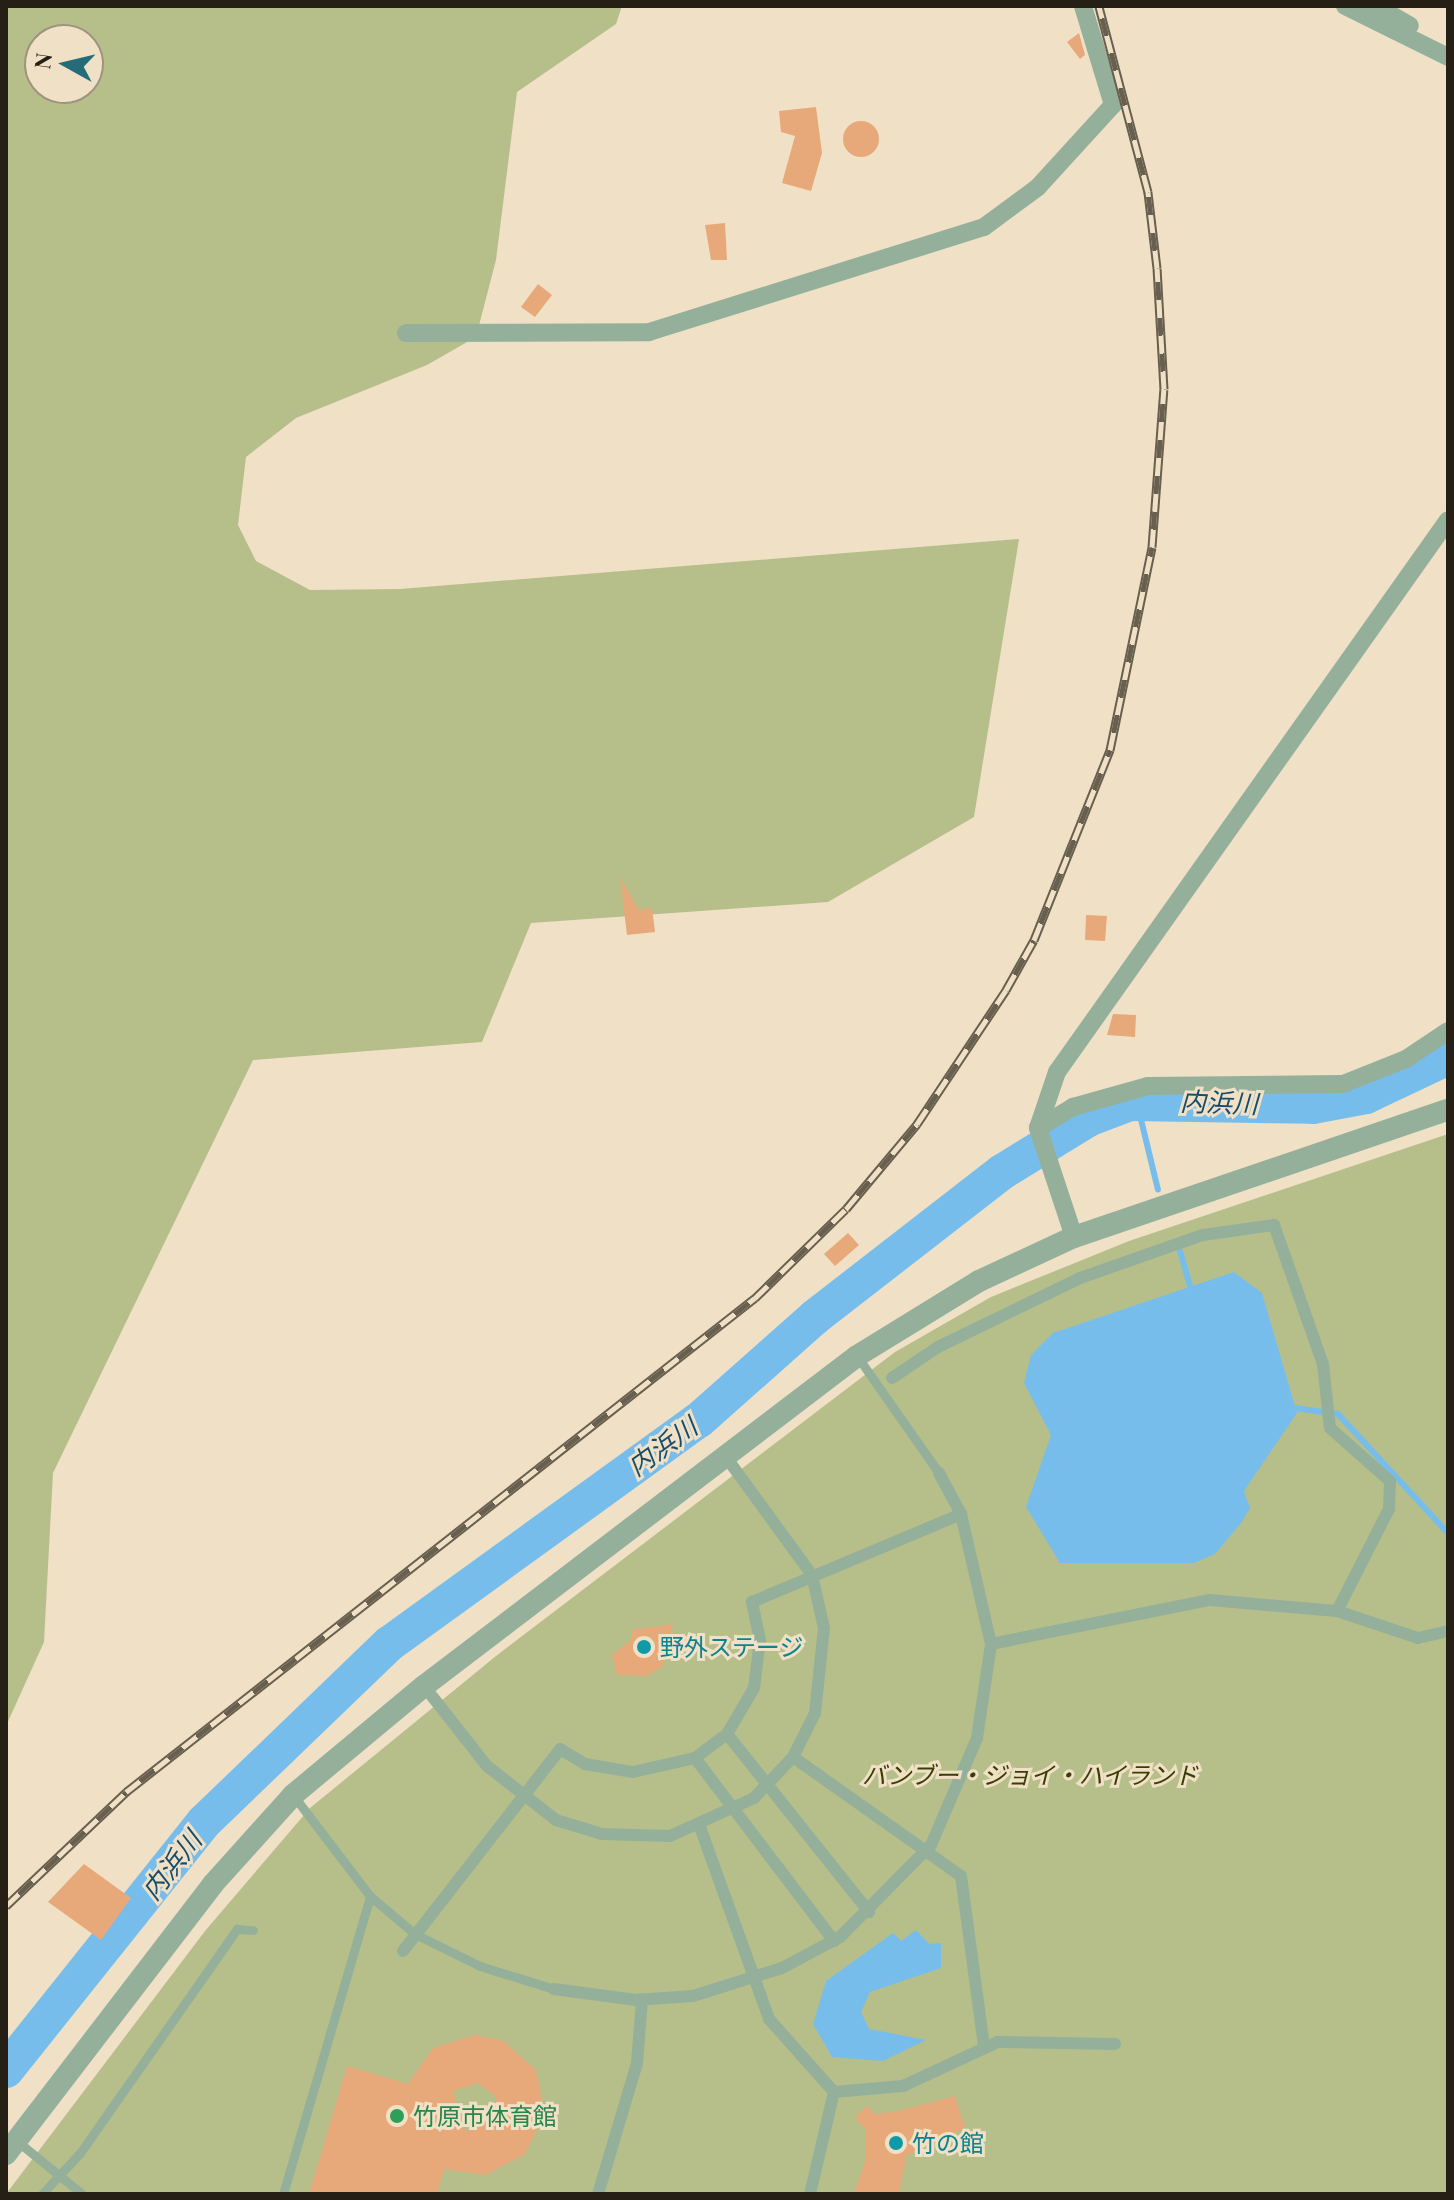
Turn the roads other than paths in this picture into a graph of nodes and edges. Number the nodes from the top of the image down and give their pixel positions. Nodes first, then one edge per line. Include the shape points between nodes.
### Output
1 (1083, 6) edge
2 (1345, 6) edge
3 (1376, 6) edge
4 (1448, 54) edge
5 (406, 333) dead end
6 (1448, 520) edge
7 (1448, 1031) edge
8 (1448, 1110) edge
9 (1039, 1134) junction
10 (1074, 1237) junction
11 (857, 1356) junction
12 (892, 1378) joint
13 (879, 1387) junction
14 (726, 1457) junction
15 (939, 1473) joint
16 (961, 1514) junction
17 (812, 1575) junction
18 (1337, 1611) junction
19 (1448, 1631) edge
20 (991, 1644) junction
21 (424, 1686) junction
22 (727, 1734) junction
23 (793, 1757) junction
24 (695, 1758) junction
25 (768, 1786) junction
26 (293, 1795) junction
27 (519, 1797) junction
28 (734, 1811) junction
29 (700, 1827) junction
30 (928, 1848) junction
31 (370, 1896) junction
32 (869, 1912) junction
33 (253, 1930) dead end
34 (415, 1934) junction
35 (834, 1941) junction
36 (403, 1951) dead end
37 (756, 1978) junction
38 (554, 1989) joint
39 (642, 1999) junction
40 (1115, 2044) dead end
41 (984, 2046) junction
42 (834, 2092) junction
43 (10, 2143) edge
44 (58, 2177) junction
45 (42, 2194) edge
46 (82, 2194) edge
47 (283, 2194) edge
48 (598, 2194) edge
49 (810, 2194) edge

1 - 5 street via 1113,105 1038,187 984,227 649,332
2 - 4 street
3 - 4 street
6 - 9 street via 1057,1072
7 - 9 street via 1406,1059 1343,1084 1148,1086 1073,1107
8 - 10 street
9 - 10 street
10 - 11 street via 979,1281
11 - 13 lane
11 - 14 street
12 - 13 lane
12 - 18 street via 938,1347 1080,1278 1203,1235 1274,1225 1323,1364 1330,1428 1375,1464 1392,1494
13 - 15 lane
14 - 17 street
14 - 21 street
15 - 16 street
16 - 17 street
16 - 20 street
17 - 22 street via 752,1602 760,1640 754,1688
17 - 23 street via 825,1662 815,1713
18 - 19 street via 1401,1635
18 - 20 street via 1210,1600
20 - 30 street via 977,1738
21 - 26 street
21 - 27 street
22 - 24 street
22 - 25 street
23 - 25 street
23 - 30 street
24 - 27 street via 659,1770 616,1771 560,1749
24 - 28 street
25 - 28 street
25 - 32 street
26 - 31 lane
26 - 43 street via 213,1884
27 - 29 street via 556,1820 602,1834 640,1838
27 - 34 street
28 - 29 street
28 - 35 street
29 - 37 street
30 - 32 street
30 - 41 street via 965,1883
31 - 34 lane
31 - 47 lane
32 - 35 street
33 - 44 lane via 237,1929
34 - 36 street
34 - 38 lane via 480,1966
35 - 37 street
37 - 39 street via 693,1996
37 - 42 street via 769,2019
38 - 39 street
39 - 48 street via 637,2063
40 - 41 street
41 - 42 street via 903,2086
42 - 49 street
43 - 44 lane
44 - 45 lane
44 - 46 lane

